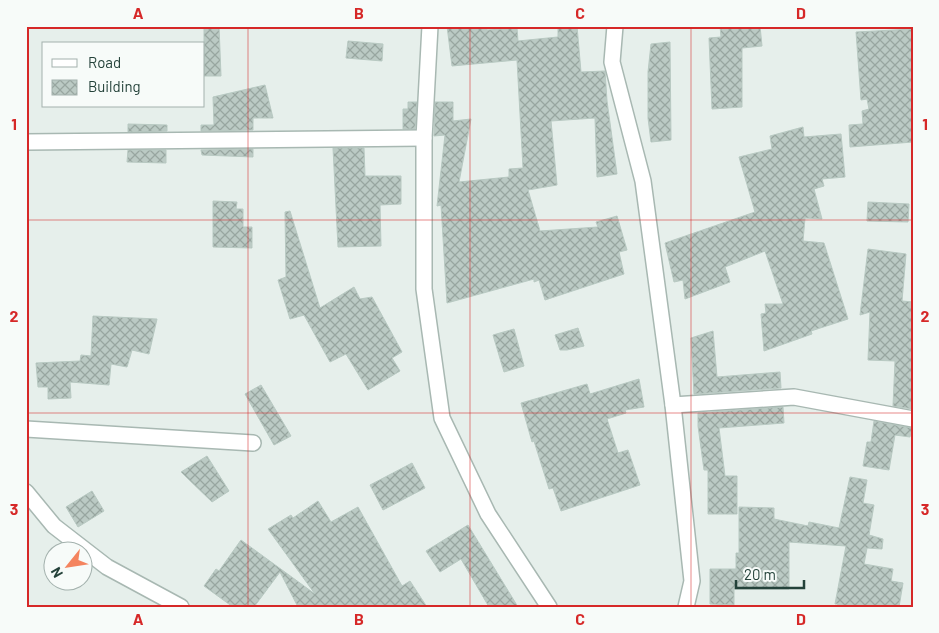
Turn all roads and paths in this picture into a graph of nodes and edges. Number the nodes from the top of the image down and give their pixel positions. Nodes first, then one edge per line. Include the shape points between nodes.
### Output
1 (430, 26) edge
2 (615, 26) edge
3 (424, 138) junction
4 (26, 142) edge
5 (673, 405) junction
6 (913, 419) edge
7 (26, 429) edge
8 (253, 443) dead end
9 (26, 492) edge
10 (181, 607) edge
11 (549, 607) edge
12 (686, 607) edge

1 - 3 street
2 - 5 street via 612,62 643,181
3 - 4 street
3 - 11 street via 424,290 442,418 488,514
5 - 6 street via 794,397
5 - 12 street via 692,581
7 - 8 street
9 - 10 street via 54,526 107,568

